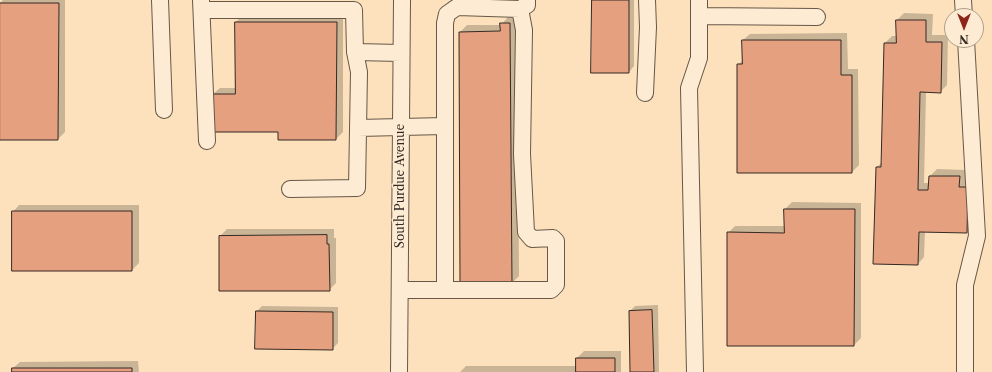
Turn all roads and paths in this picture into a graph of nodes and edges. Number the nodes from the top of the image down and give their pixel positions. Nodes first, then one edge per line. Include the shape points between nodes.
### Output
1 (160, 0) edge
2 (402, 0) edge
3 (647, 0) edge
4 (698, 0) edge
5 (202, 5) edge
6 (524, 5) edge
7 (699, 16) junction
8 (817, 17) dead end
9 (966, 48) edge
10 (355, 52) junction
11 (401, 52) junction
12 (645, 93) dead end
13 (164, 110) dead end
14 (444, 126) junction
15 (358, 128) junction
16 (401, 128) junction
17 (207, 141) dead end
18 (290, 189) dead end
19 (400, 290) junction
20 (445, 290) junction
21 (400, 372) edge
22 (695, 372) edge
23 (965, 372) edge

1 - 13 street
2 - 11 street, South Purdue Avenue
3 - 12 street
4 - 7 street
5 - 10 street via 354,10
5 - 17 street
6 - 14 street via 457,7 447,14
6 - 20 street via 522,154 526,232 532,238 553,238 556,242 556,285 551,290
7 - 8 street
7 - 22 street via 699,58 689,88
9 - 23 street via 977,236 965,285
10 - 11 street
10 - 15 street via 359,72
11 - 16 street, South Purdue Avenue
14 - 16 street
14 - 20 street
15 - 16 street
15 - 18 street via 356,188
16 - 19 street, South Purdue Avenue
19 - 20 street
19 - 21 street, South Purdue Avenue

